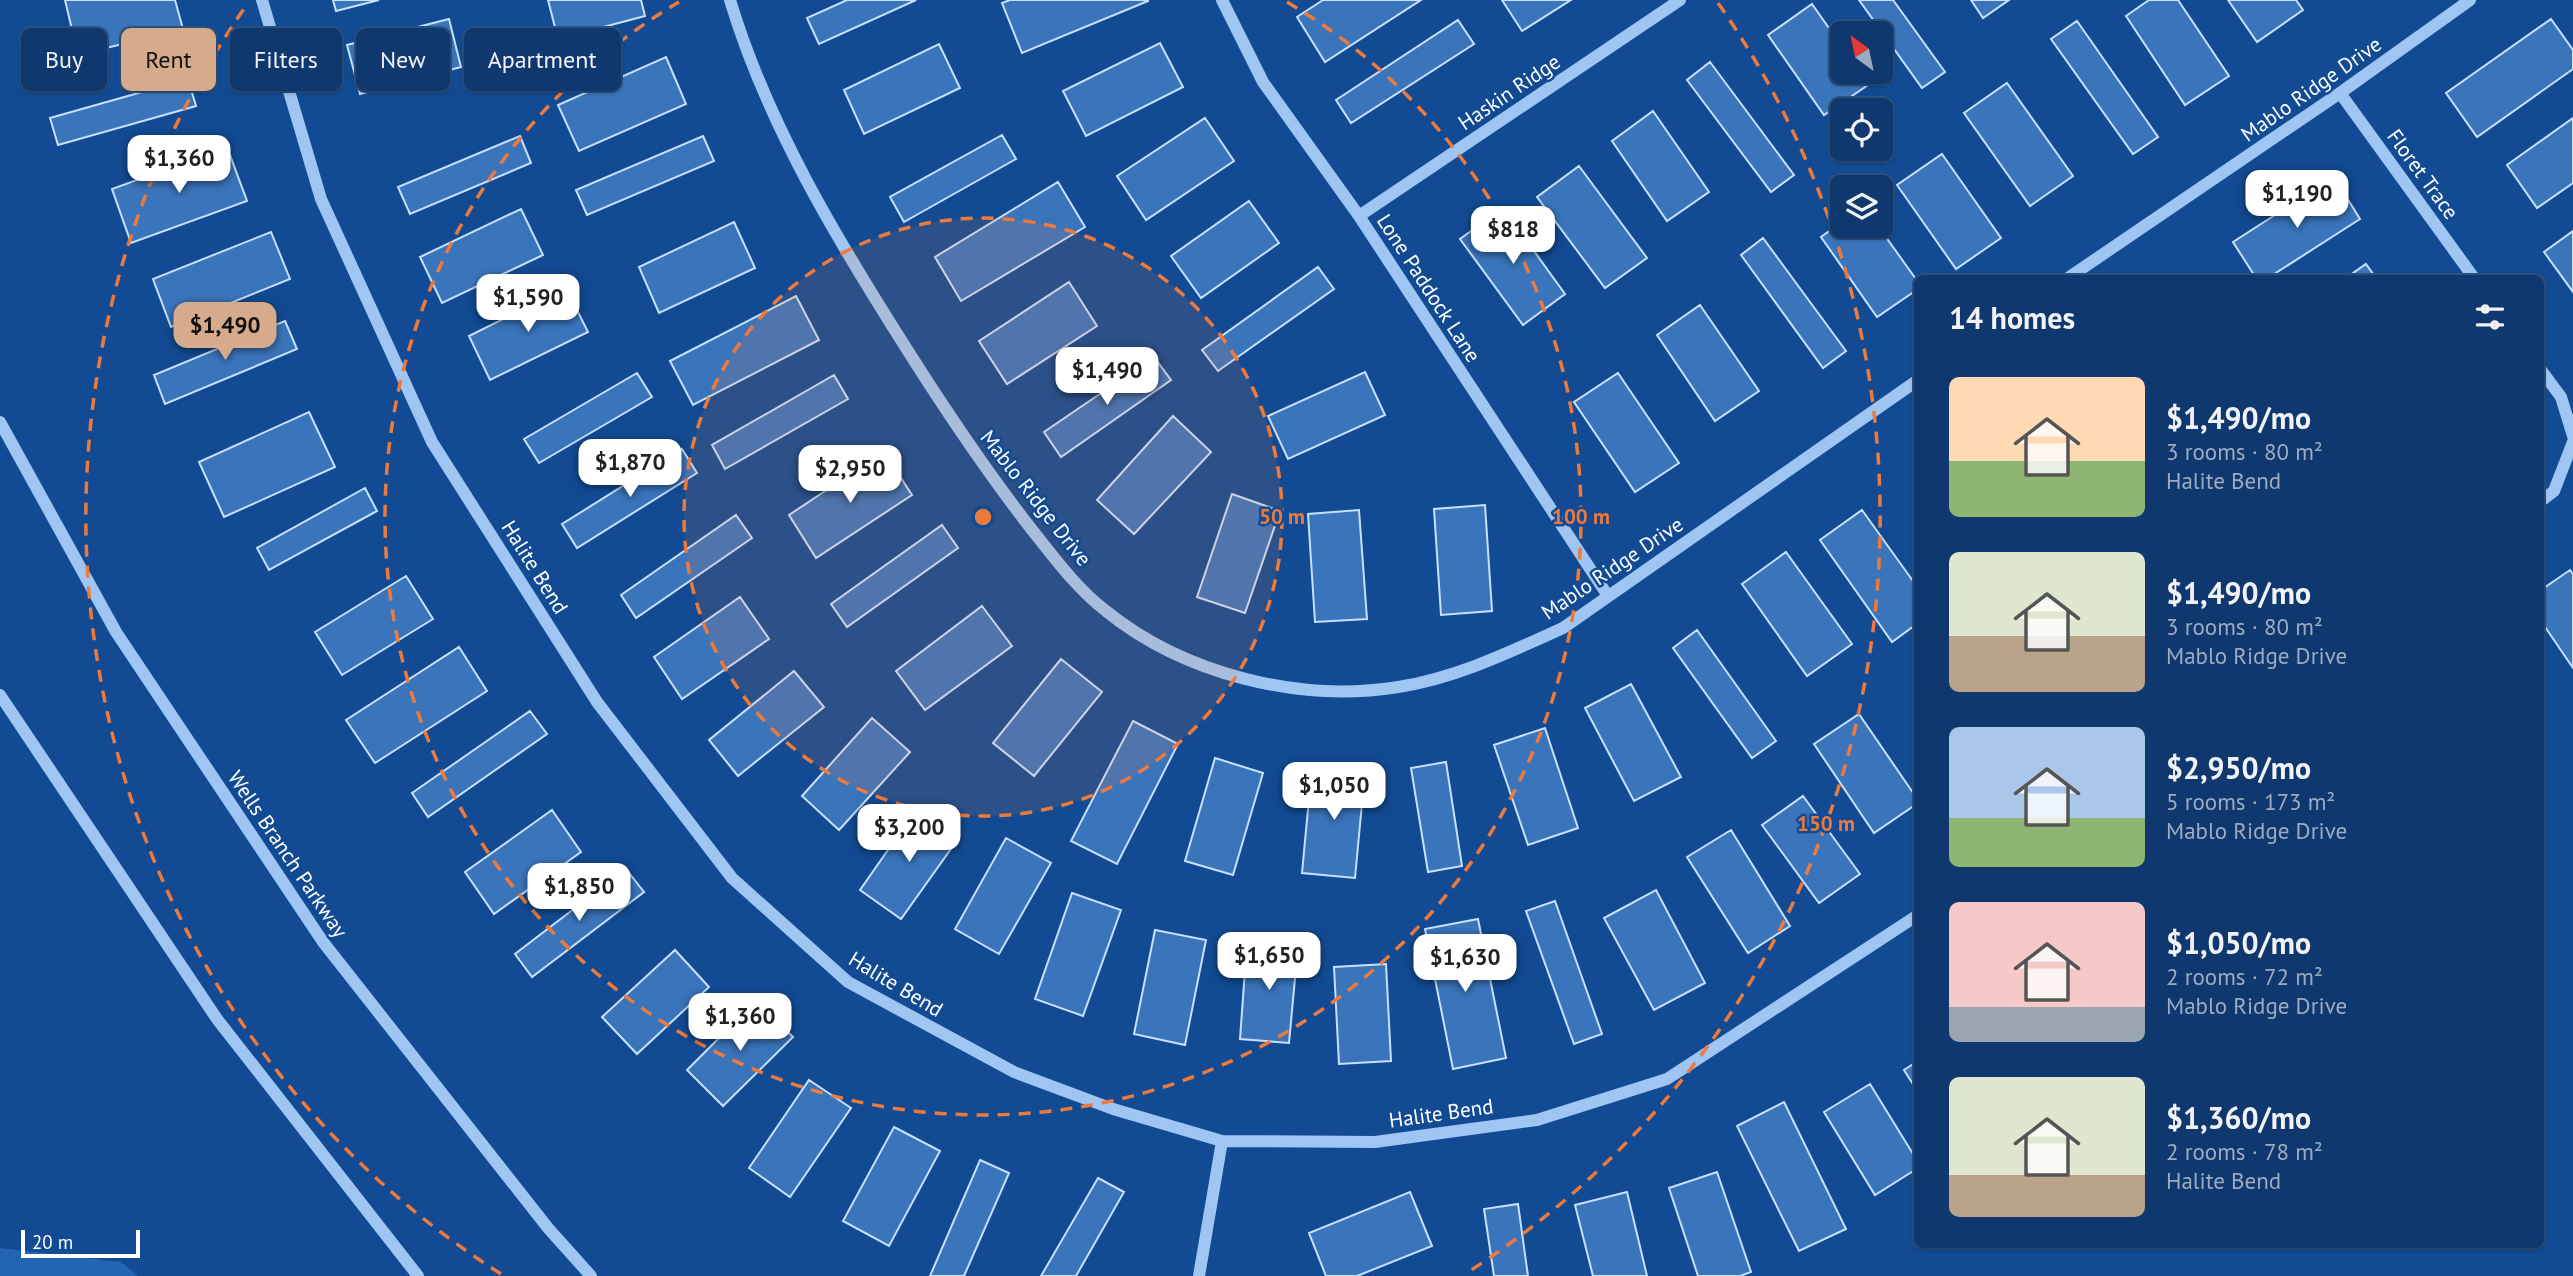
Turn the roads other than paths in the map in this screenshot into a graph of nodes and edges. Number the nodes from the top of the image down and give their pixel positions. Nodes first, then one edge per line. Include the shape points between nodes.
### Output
1 (262, 0) edge
2 (730, 0) edge
3 (1222, 0) edge
4 (1680, 0) edge
5 (2470, 0) edge
6 (2340, 93) junction
7 (1359, 216) junction
8 (2072, 275) edge
9 (2472, 275) edge
10 (2544, 374) edge
11 (1914, 383) edge
12 (0, 422) edge
13 (2573, 436) edge
14 (2573, 442) edge
15 (2544, 498) edge
16 (1608, 596) junction
17 (0, 695) edge
18 (1914, 918) edge
19 (1222, 1141) junction
20 (418, 1276) edge
21 (591, 1276) edge
22 (1199, 1276) edge

1 - 19 street, Halite Bend via 321,199 432,442 597,702 732,878 848,982 1014,1072 1113,1109
2 - 16 street, Mablo Ridge Drive via 767,97 849,258 998,486 1057,561 1105,611 1168,652 1234,676 1296,690 1353,690 1397,687 1451,674 1563,628
3 - 7 street, Lone Paddock Lane via 1264,82
4 - 7 street, Haskin Ridge
5 - 6 street, Mablo Ridge Drive
6 - 8 street, Mablo Ridge Drive
6 - 9 street, Floret Trace
7 - 16 street, Lone Paddock Lane
10 - 13 street via 2561,397
11 - 16 street, Mablo Ridge Drive
12 - 21 street, Wells Branch Parkway via 116,632 323,942
14 - 15 street via 2554,491
17 - 20 street via 217,1019
18 - 19 street, Halite Bend via 1667,1079 1537,1119 1375,1142
19 - 22 street

